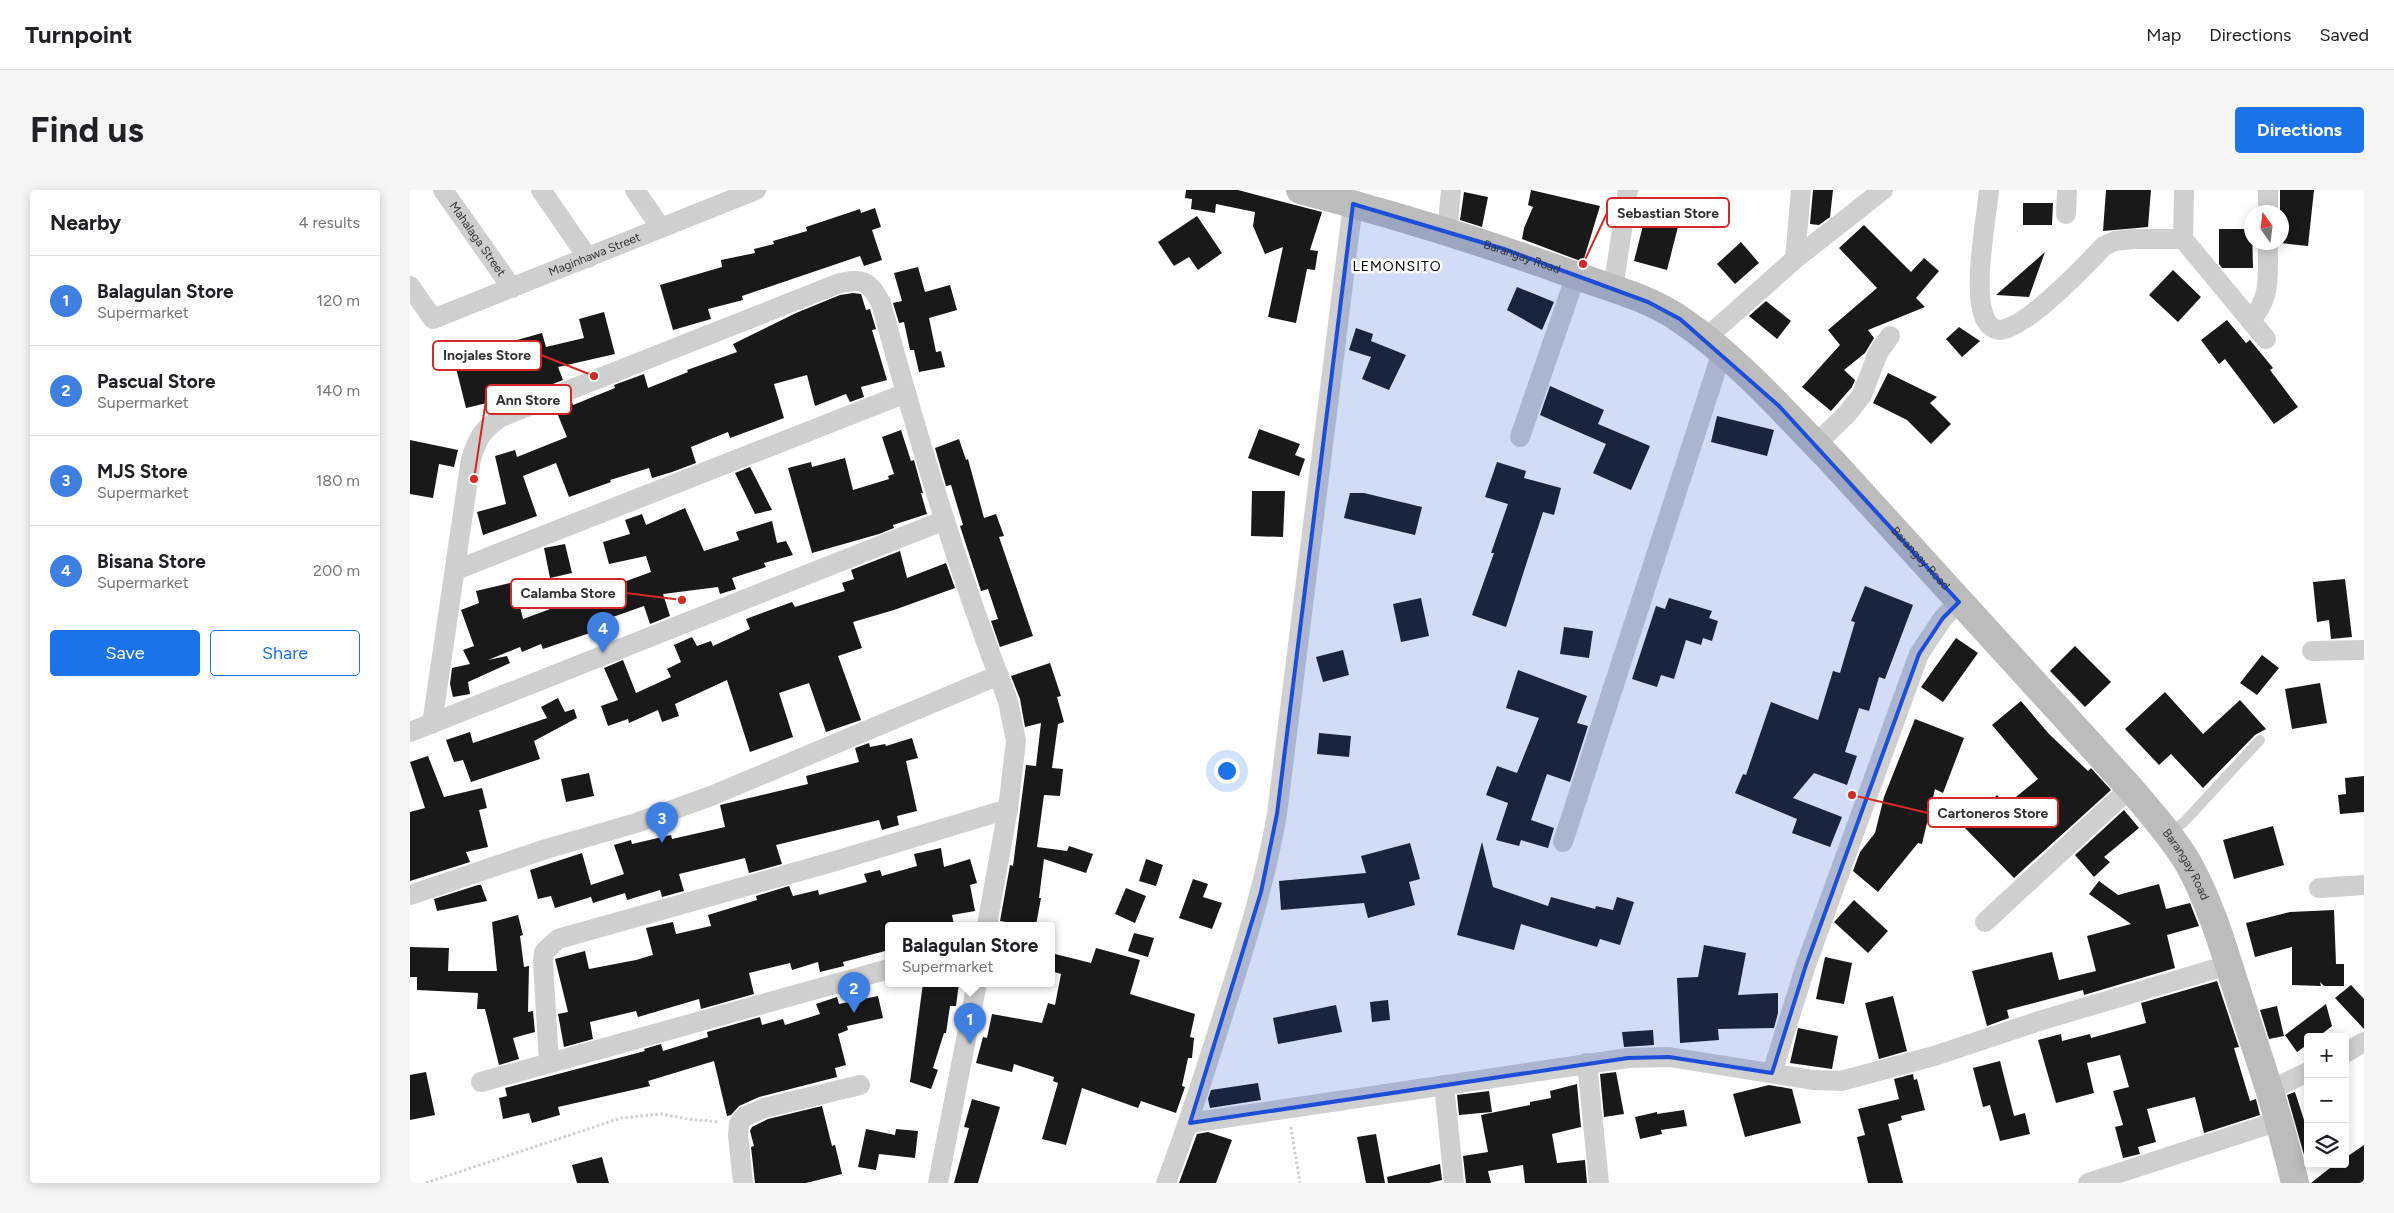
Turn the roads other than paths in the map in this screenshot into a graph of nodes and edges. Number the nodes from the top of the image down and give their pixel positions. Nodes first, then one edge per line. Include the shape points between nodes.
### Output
1 (443, 190) edge
2 (540, 190) edge
3 (635, 190) edge
4 (1300, 190) edge
5 (1451, 190) edge
6 (1628, 190) edge
7 (1800, 190) edge
8 (1883, 190) edge
9 (1989, 190) edge
10 (2067, 190) edge
11 (2184, 190) edge
12 (2268, 190) edge
13 (743, 192) edge
14 (1353, 204) junction
15 (2268, 205) edge
16 (2066, 214) dead end
17 (661, 228) junction
18 (1447, 234) junction
19 (2183, 239) junction
20 (2268, 250) edge
21 (588, 258) junction
22 (1795, 259) junction
23 (1576, 275) junction
24 (410, 286) edge
25 (512, 288) junction
26 (1613, 288) junction
27 (2250, 320) junction
28 (1890, 336) dead end
29 (2266, 339) dead end
30 (1714, 345) junction
31 (906, 393) junction
32 (1520, 437) dead end
33 (1816, 444) junction
34 (945, 520) junction
35 (456, 570) junction
36 (1959, 602) junction
37 (2364, 650) edge
38 (2312, 651) dead end
39 (999, 675) junction
40 (432, 724) junction
41 (410, 732) edge
42 (2260, 740) dead end
43 (2130, 788) junction
44 (1008, 809) junction
45 (2168, 835) junction
46 (1563, 842) dead end
47 (2364, 885) edge
48 (2319, 888) dead end
49 (410, 895) edge
50 (988, 922) edge
51 (1985, 922) dead end
52 (2228, 964) junction
53 (885, 970) edge
54 (976, 987) edge
55 (2364, 1042) edge
56 (2349, 1051) edge
57 (549, 1063) junction
58 (1587, 1063) junction
59 (1772, 1073) junction
60 (2304, 1074) edge
61 (481, 1082) dead end
62 (860, 1085) dead end
63 (1444, 1085) junction
64 (2270, 1090) junction
65 (2278, 1121) junction
66 (1190, 1123) junction
67 (743, 1183) edge
68 (938, 1183) edge
69 (1166, 1183) edge
70 (1454, 1183) edge
71 (1599, 1183) edge
72 (2088, 1183) edge
73 (2295, 1183) edge

1 - 25 street, Mahalaga Street
2 - 21 street
3 - 17 street
4 - 14 street, Barangay Road
5 - 18 street
6 - 26 street
7 - 22 street
8 - 22 street
9 - 19 street via 1980,303 1990,327 1999,330 2032,314 2104,246 2115,241
10 - 16 street
11 - 19 street
12 - 15 street
13 - 17 street, Maginhawa Street
14 - 18 street, Barangay Road
14 - 66 street via 1278,814 1261,892
17 - 21 street, Maginhawa Street
18 - 23 street, Barangay Road via 1504,249
19 - 27 street
20 - 27 street via 2267,295
21 - 25 street, Maginhawa Street
22 - 30 street
23 - 26 street, Barangay Road
23 - 32 street
24 - 25 street, Maginhawa Street via 433,320
26 - 30 street, Barangay Road via 1672,314
27 - 29 street
28 - 33 street via 1878,352 1862,395
30 - 33 street, Barangay Road
30 - 46 street
31 - 34 street
31 - 35 street
31 - 35 street via 881,303 874,290 866,282 855,279 828,288 501,417 485,428 471,459
33 - 36 street, Barangay Road
34 - 39 street
34 - 40 street
35 - 40 street
36 - 43 street, Barangay Road
36 - 59 street via 1943,618 1919,654 1806,965
37 - 38 street
39 - 44 street via 1016,741
39 - 49 street via 711,796
40 - 41 street
42 - 45 lane
43 - 45 street, Barangay Road
43 - 51 street
44 - 50 street
44 - 57 street via 558,939 544,952 542,962
45 - 52 street, Barangay Road via 2188,863 2207,904
47 - 48 street
52 - 59 street via 1841,1081
52 - 64 street, Barangay Road
53 - 57 street
54 - 68 street
55 - 56 street
57 - 61 street
58 - 59 street via 1669,1057
58 - 63 street
58 - 71 street
60 - 64 street
62 - 67 street via 752,1112 739,1124
63 - 66 street
63 - 70 street
64 - 65 street, Barangay Road
65 - 72 street
65 - 73 street, Barangay Road
66 - 69 street

